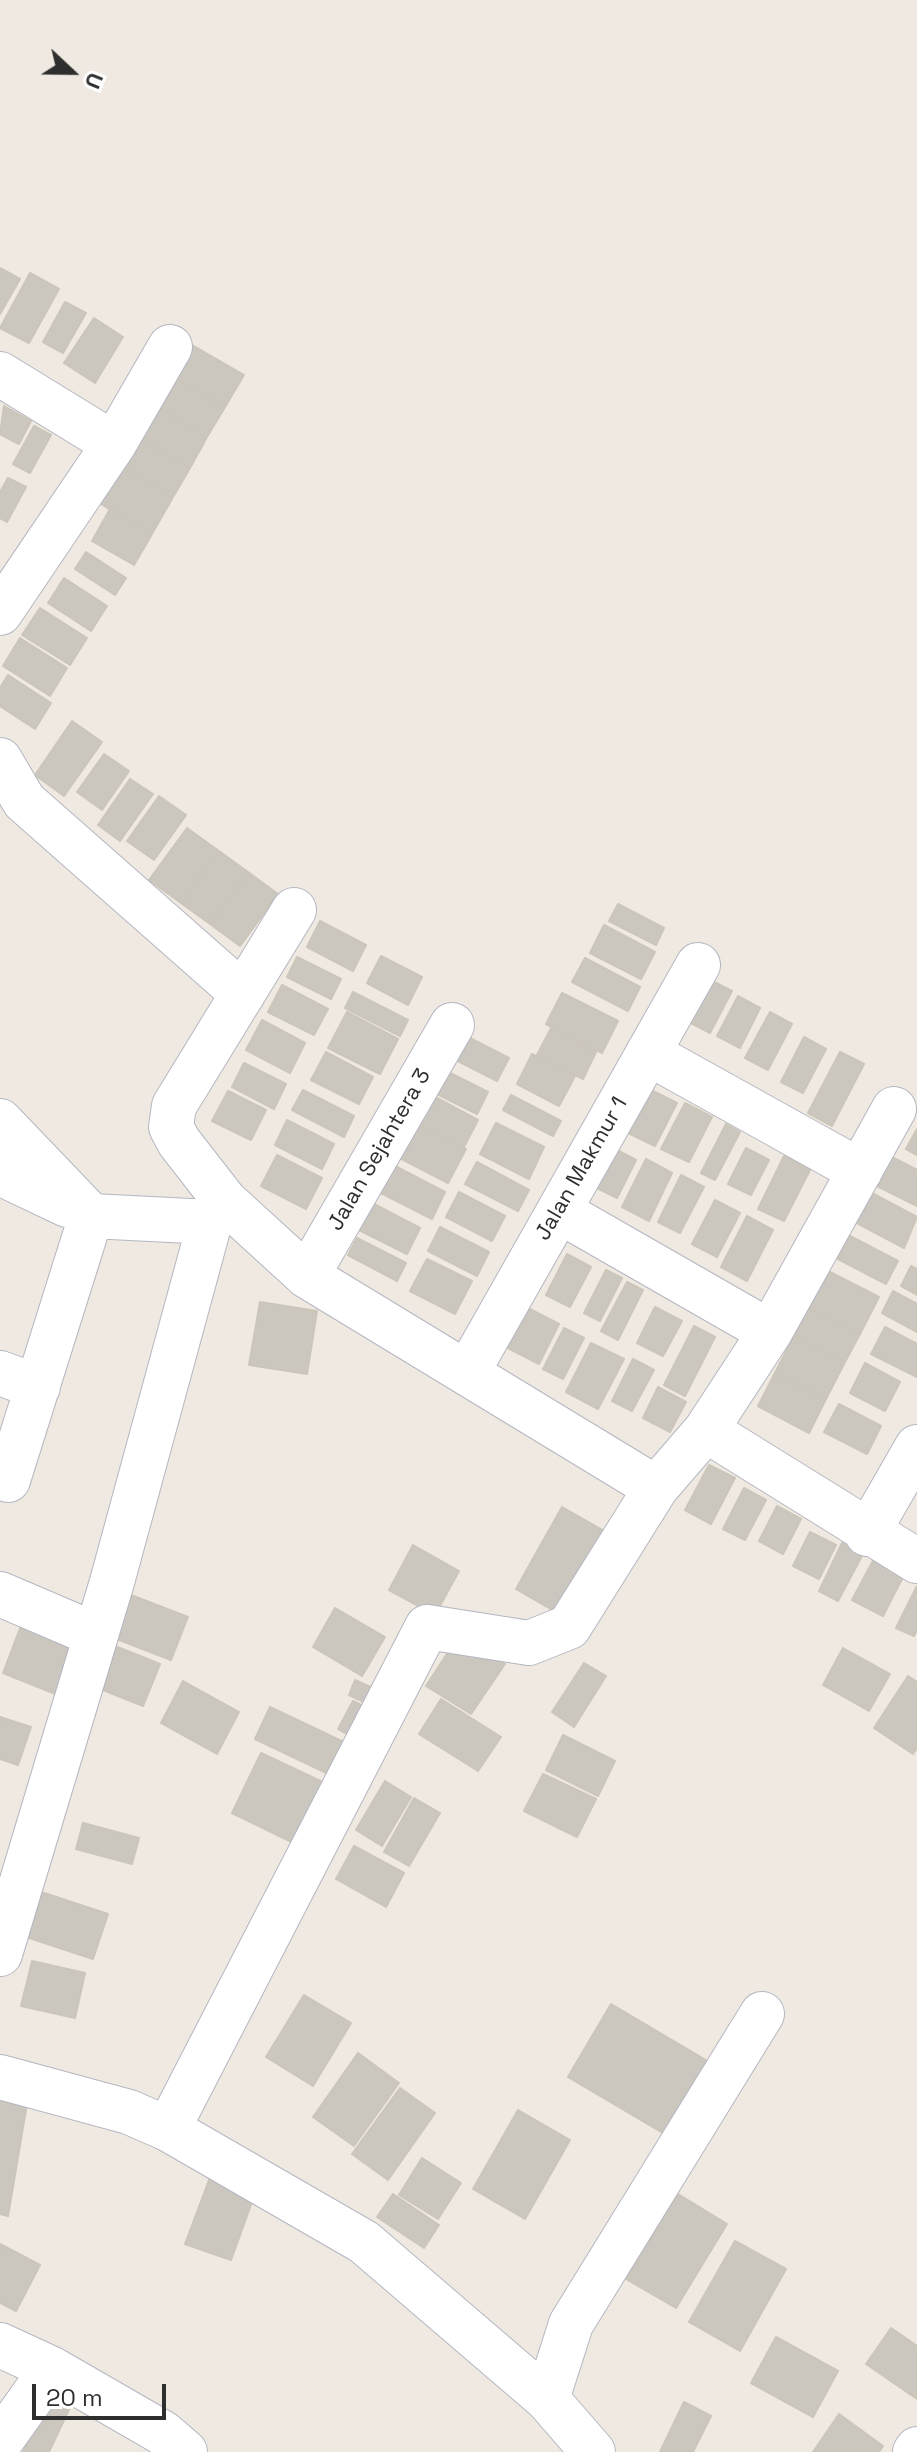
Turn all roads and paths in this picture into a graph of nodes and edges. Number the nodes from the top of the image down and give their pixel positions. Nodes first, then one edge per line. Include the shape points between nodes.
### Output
1 (170, 347) dead end
2 (0, 374) edge
3 (114, 444) junction
4 (3, 600) edge
5 (0, 760) edge
6 (294, 910) dead end
7 (698, 965) dead end
8 (243, 994) junction
9 (452, 1025) dead end
10 (648, 1053) junction
11 (894, 1109) dead end
12 (0, 1121) edge
13 (860, 1171) junction
14 (0, 1173) edge
15 (559, 1211) junction
16 (218, 1212) junction
17 (91, 1216) junction
18 (307, 1276) junction
19 (770, 1332) junction
20 (467, 1373) junction
21 (19, 1380) edge
22 (706, 1430) junction
23 (917, 1447) edge
24 (0, 1477) edge
25 (656, 1488) junction
26 (867, 1534) junction
27 (917, 1561) edge
28 (0, 1594) edge
29 (96, 1635) junction
30 (0, 1954) edge
31 (762, 2014) dead end
32 (0, 2077) edge
33 (168, 2129) junction
34 (0, 2345) edge
35 (52, 2369) junction
36 (547, 2399) junction
37 (0, 2442) edge
38 (590, 2451) edge
39 (185, 2452) edge

1 - 3 street
2 - 3 street
3 - 4 street
5 - 8 street via 24,801
6 - 8 street
7 - 10 street, Jalan Makmur 1
8 - 16 street via 174,1106 171,1127
9 - 18 street, Jalan Sejahtera 3
10 - 13 street
10 - 15 street, Jalan Makmur 1
11 - 13 street
12 - 17 street
13 - 19 street
14 - 17 street
15 - 19 street
15 - 20 street, Jalan Makmur 1
16 - 17 street
16 - 18 street
16 - 29 street
17 - 21 street
18 - 20 street
19 - 22 street
20 - 25 street
21 - 24 street via 8,1480
22 - 25 street
22 - 26 street
23 - 26 street
25 - 33 street via 569,1627 529,1643 427,1627
26 - 27 street
28 - 29 street
29 - 30 street
31 - 36 street via 571,2324
32 - 33 street via 129,2112
33 - 36 street via 364,2242
34 - 35 street
35 - 37 street
35 - 39 street via 163,2433
36 - 38 street

